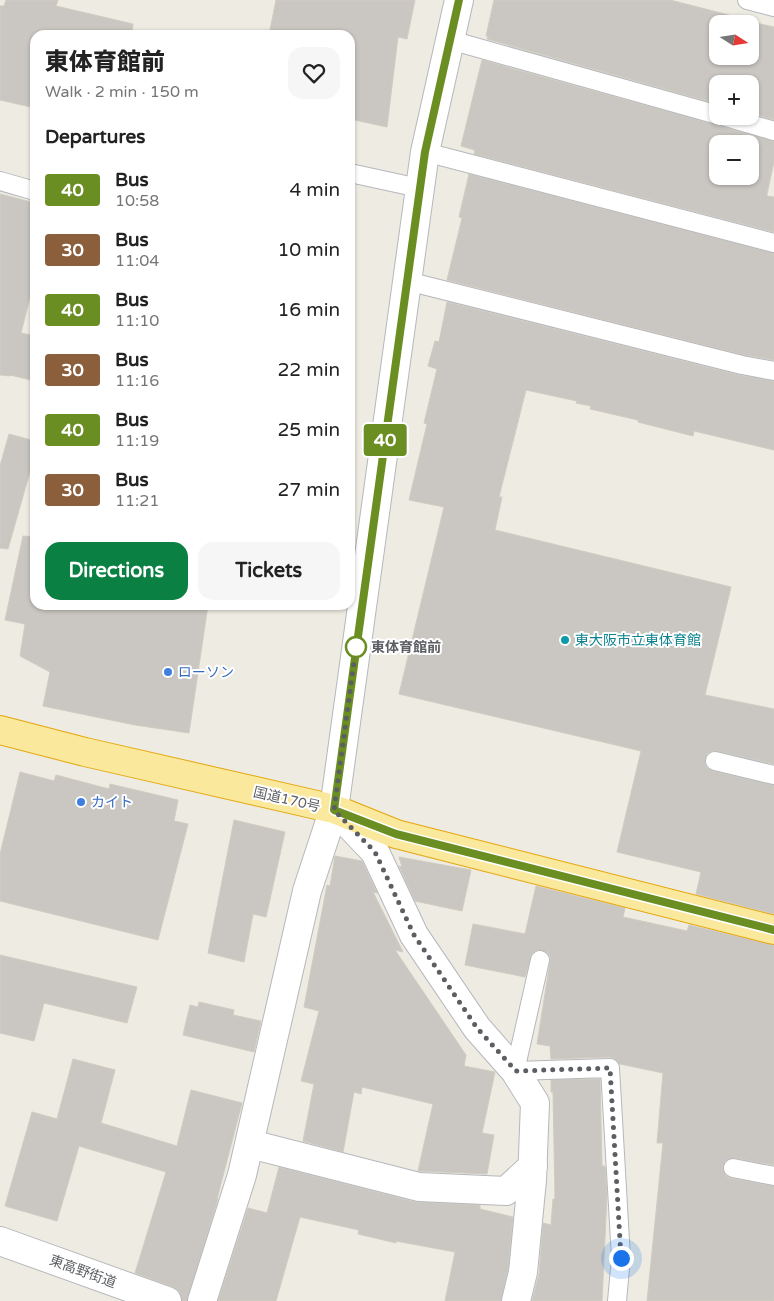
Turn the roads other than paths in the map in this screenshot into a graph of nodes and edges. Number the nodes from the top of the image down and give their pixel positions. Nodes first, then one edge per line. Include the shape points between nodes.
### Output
1 (459, 0) edge
2 (747, 0) edge
3 (774, 7) edge
4 (450, 40) junction
5 (709, 112) edge
6 (754, 125) edge
7 (774, 131) edge
8 (425, 152) junction
9 (355, 174) edge
10 (0, 181) edge
11 (419, 188) junction
12 (30, 190) edge
13 (774, 243) edge
14 (407, 281) junction
15 (774, 371) edge
16 (0, 730) edge
17 (715, 761) dead end
18 (774, 775) edge
19 (334, 810) junction
20 (774, 930) edge
21 (540, 960) dead end
22 (516, 1071) junction
23 (250, 1144) junction
24 (533, 1166) junction
25 (733, 1168) dead end
26 (774, 1176) edge
27 (0, 1241) edge
28 (167, 1301) edge
29 (202, 1301) edge
30 (516, 1301) edge
31 (617, 1301) edge

1 - 4 street
2 - 3 lane
4 - 5 lane
4 - 8 street
6 - 7 lane
8 - 11 street
8 - 13 lane
9 - 11 lane
10 - 12 lane
11 - 14 street
14 - 15 lane
14 - 19 street
16 - 19 highway, 国道170号
17 - 18 lane
19 - 20 highway, 国道170号 via 396,834
19 - 22 street via 375,852 414,935 477,1028
19 - 23 street via 308,891
21 - 22 lane
22 - 24 street via 535,1103
22 - 31 lane via 610,1068 621,1258
23 - 24 street via 419,1188 506,1191
23 - 29 street
24 - 30 street via 523,1272
25 - 26 lane
27 - 28 street, 東高野街道

